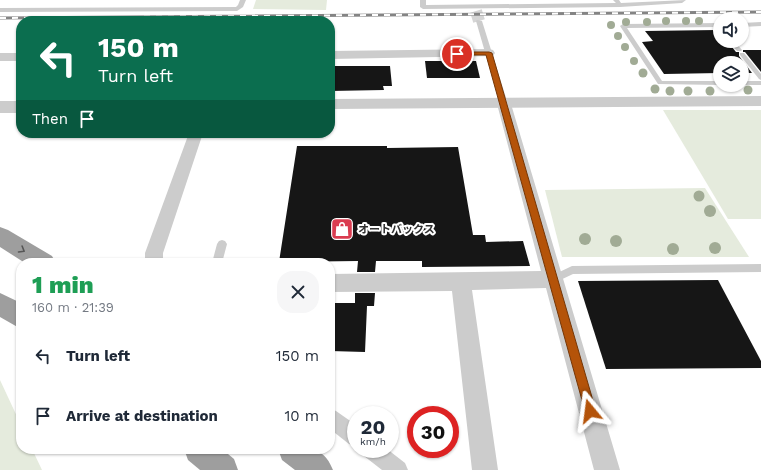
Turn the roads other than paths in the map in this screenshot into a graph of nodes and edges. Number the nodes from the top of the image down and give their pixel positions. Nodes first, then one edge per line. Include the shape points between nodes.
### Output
1 (243, 0) edge
2 (423, 0) edge
3 (473, 0) edge
4 (683, 0) edge
5 (618, 2) edge
6 (476, 9) junction
7 (0, 10) edge
8 (479, 21) tunnel mouth
9 (749, 24) edge
10 (761, 24) edge
11 (713, 26) edge
12 (737, 48) edge
13 (489, 53) junction
14 (335, 55) edge
15 (0, 57) edge
16 (16, 57) edge
17 (761, 78) edge
18 (761, 82) edge
19 (713, 83) edge
20 (749, 83) edge
21 (761, 101) edge
22 (335, 104) edge
23 (504, 104) junction
24 (0, 107) edge
25 (16, 107) edge
26 (194, 138) edge
27 (0, 236) edge
28 (222, 244) dead end
29 (36, 258) edge
30 (154, 258) edge
31 (218, 258) edge
32 (761, 268) edge
33 (554, 280) junction
34 (335, 282) edge
35 (461, 282) junction
36 (0, 304) edge
37 (16, 314) edge
38 (335, 421) edge
39 (347, 430) edge
40 (204, 454) edge
41 (298, 454) edge
42 (383, 458) edge
43 (222, 470) edge
44 (318, 470) edge
45 (398, 470) edge
46 (485, 470) edge
47 (607, 470) edge

1 - 7 lane via 237,9
2 - 6 lane via 423,7
3 - 6 lane
4 - 5 lane
5 - 6 lane
8 - 13 lane
9 - 10 lane
11 - 19 lane via 623,26 660,83
12 - 17 lane
13 - 14 street
13 - 23 lane
15 - 16 street
18 - 20 lane
21 - 23 street
22 - 23 street
23 - 33 street
24 - 25 street
26 - 30 street
27 -> 29 highway
28 - 31 lane
32 - 33 lane via 572,270
33 - 35 street
33 - 47 street
34 - 35 street
35 - 46 street
36 - 37 highway
38 - 39 street
40 - 43 highway
41 - 44 highway
42 - 45 street

